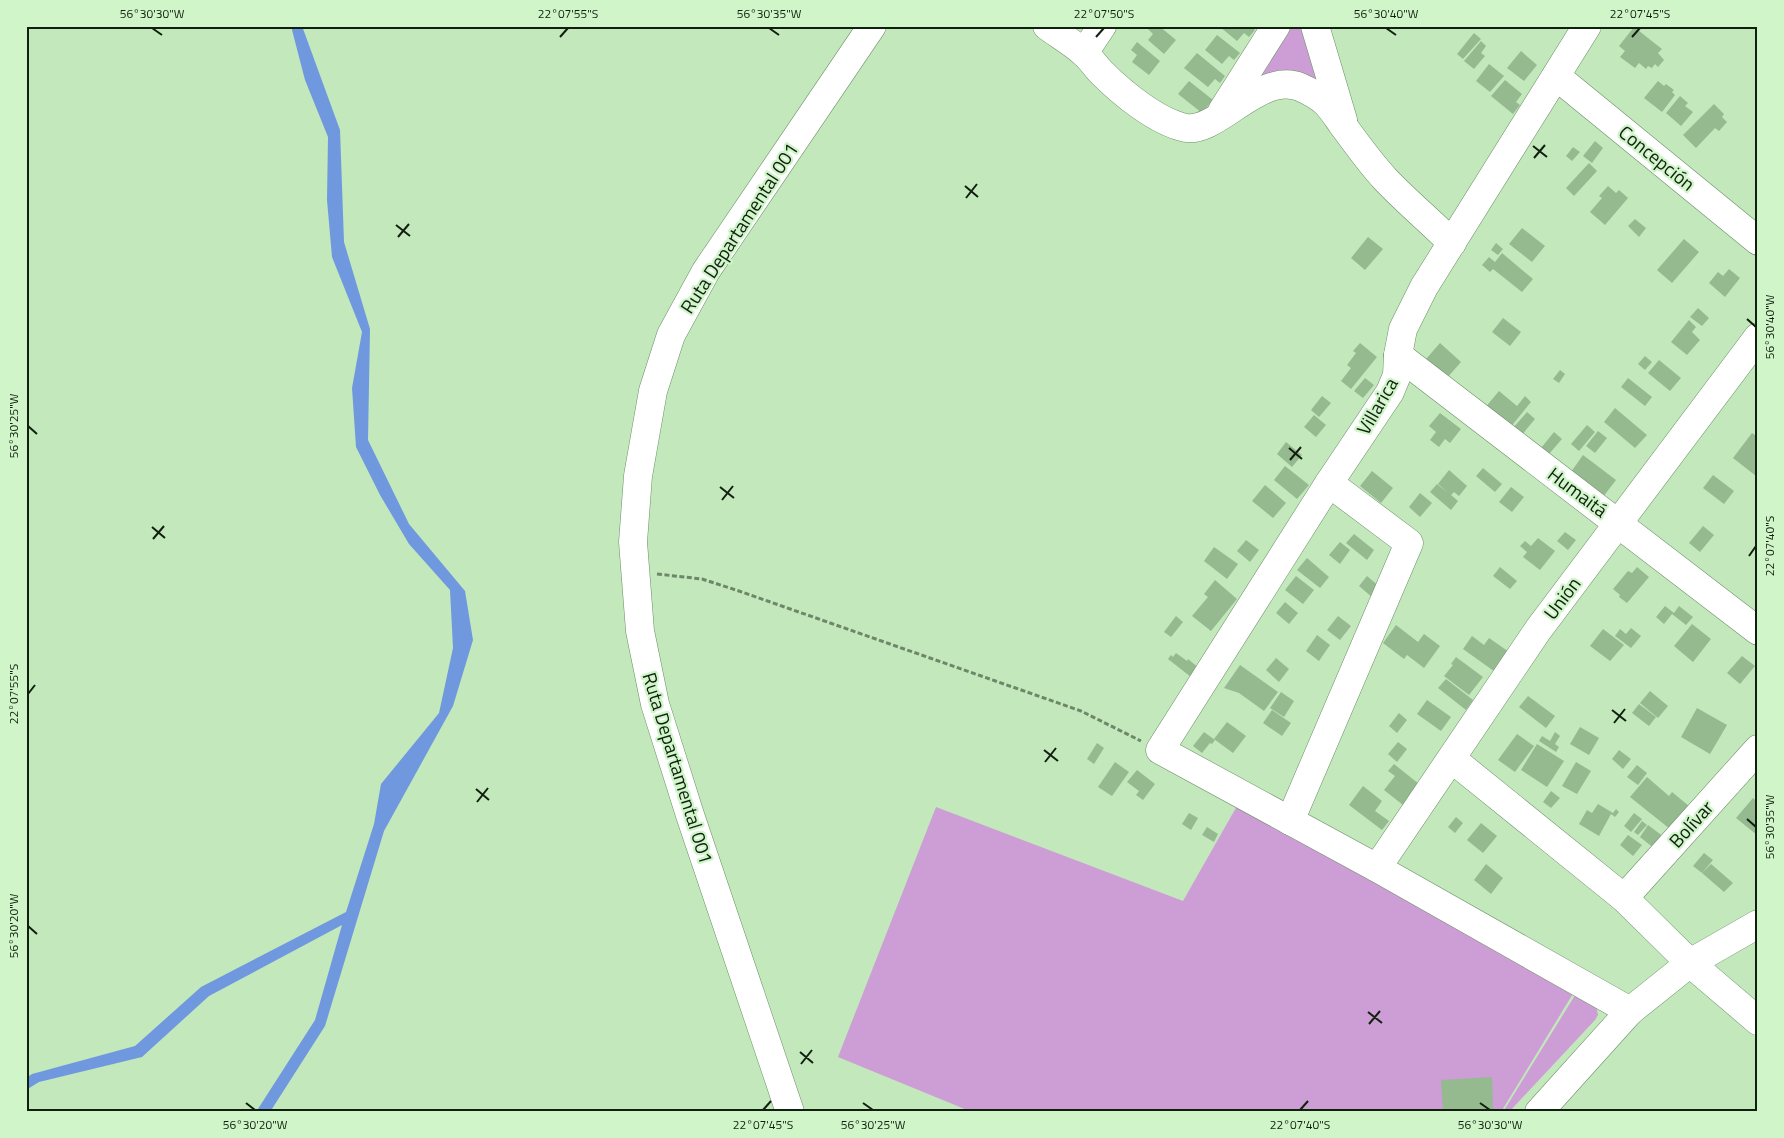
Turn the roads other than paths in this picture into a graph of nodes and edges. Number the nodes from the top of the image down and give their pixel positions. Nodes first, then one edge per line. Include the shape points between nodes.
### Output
1 (872, 26) edge
2 (1047, 26) edge
3 (1102, 26) edge
4 (1276, 26) edge
5 (1315, 26) edge
6 (1587, 26) edge
7 (1084, 53) junction
8 (1556, 76) junction
9 (1219, 116) junction
10 (1346, 129) junction
11 (1758, 240) edge
12 (1452, 243) junction
13 (1758, 337) edge
14 (1398, 355) junction
15 (1329, 483) junction
16 (1619, 523) junction
17 (1758, 632) edge
18 (1758, 749) edge
19 (1452, 759) junction
20 (1290, 821) junction
21 (1377, 868) junction
22 (1624, 898) junction
23 (1758, 924) edge
24 (1690, 963) junction
25 (1630, 1011) junction
26 (1758, 1021) edge
27 (790, 1112) edge
28 (1539, 1112) edge

1 - 27 street, Ruta Departamental 001 via 706,271 671,335 653,391 638,476 633,542 640,631 655,704
2 - 7 street
3 - 7 street
4 - 9 street
5 - 10 street
6 - 8 street, Villarica
7 - 9 street via 1128,96 1166,120 1187,128 1209,123
8 - 11 street, Concepción
8 - 12 street, Villarica
9 - 10 street via 1274,87 1298,86 1326,102
10 - 12 street via 1386,180
12 - 14 street, Villarica via 1424,287 1403,330
13 - 16 street, Unión
14 - 15 street, Villarica via 1397,375 1390,392
14 - 16 street, Humaitá
15 - 20 street via 1408,543
15 - 20 street, Villarica via 1160,750
16 - 17 street, Humaitá
16 - 19 street, Unión via 1538,630
18 - 22 street, Bolívar
19 - 21 street, Unión
19 - 22 street
20 - 21 street
21 - 25 street
22 - 24 street
23 - 24 street
24 - 25 street
24 - 26 street
25 - 28 street

